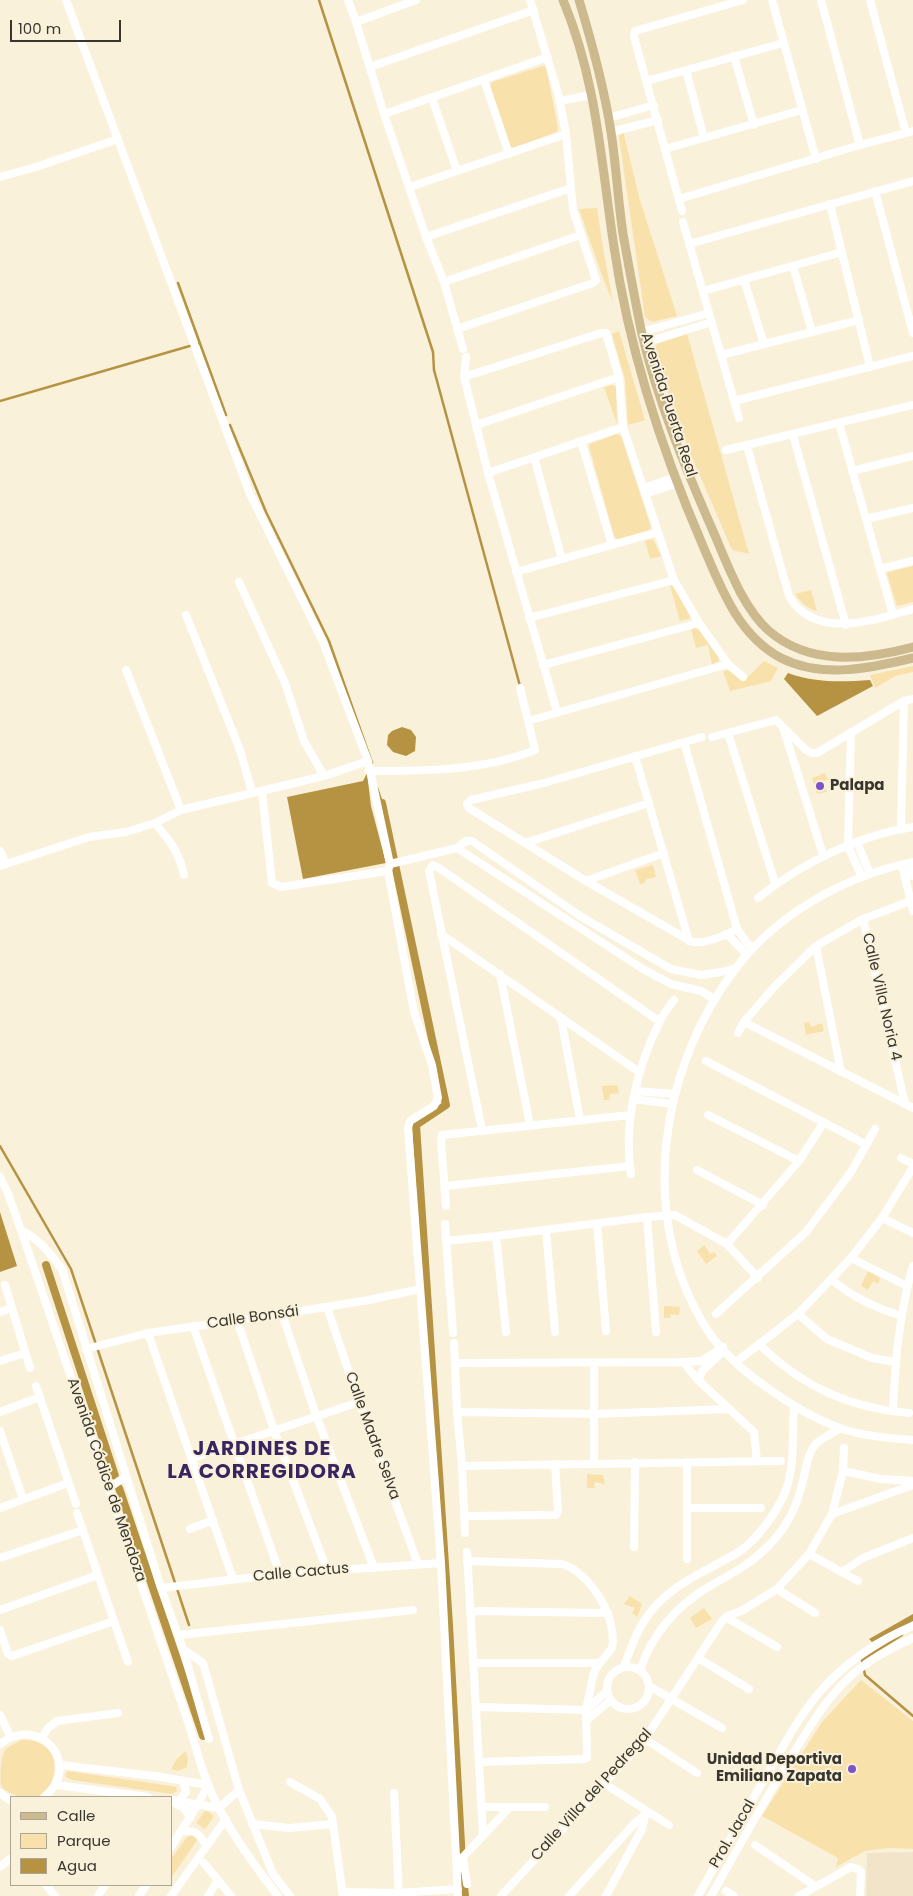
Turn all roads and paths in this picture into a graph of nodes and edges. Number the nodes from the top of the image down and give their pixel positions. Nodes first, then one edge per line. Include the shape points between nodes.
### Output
1 (66, 0) edge
2 (348, 0) edge
3 (416, 0) edge
4 (530, 0) edge
5 (563, 0) edge
6 (579, 0) edge
7 (743, 0) edge
8 (772, 0) edge
9 (821, 0) edge
10 (870, 0) edge
11 (534, 10) junction
12 (356, 22) junction
13 (783, 43) junction
14 (734, 56) junction
15 (548, 57) junction
16 (370, 66) junction
17 (686, 70) junction
18 (484, 80) junction
19 (647, 81) junction
20 (591, 92) junction
21 (432, 98) junction
22 (559, 99) junction
23 (654, 105) junction
24 (802, 110) junction
25 (384, 114) junction
26 (608, 118) junction
27 (658, 120) junction
28 (754, 124) junction
29 (611, 132) junction
30 (910, 132) edge
31 (566, 134) junction
32 (704, 138) junction
33 (118, 139) junction
34 (860, 145) junction
35 (665, 149) junction
36 (509, 154) junction
37 (816, 158) junction
38 (457, 171) junction
39 (0, 177) edge
40 (913, 181) edge
41 (410, 187) junction
42 (571, 188) junction
43 (875, 192) junction
44 (679, 199) junction
45 (830, 204) junction
46 (682, 211) dead end
47 (683, 222) dead end
48 (582, 235) junction
49 (426, 237) junction
50 (689, 244) junction
51 (842, 252) junction
52 (793, 266) junction
53 (744, 280) junction
54 (444, 282) junction
55 (703, 291) junction
56 (709, 313) junction
57 (858, 320) junction
58 (712, 322) junction
59 (659, 328) junction
60 (457, 329) junction
61 (642, 332) junction
62 (812, 332) junction
63 (913, 333) edge
64 (661, 337) junction
65 (644, 342) junction
66 (764, 344) junction
67 (463, 349) dead end
68 (721, 355) junction
69 (913, 356) edge
70 (466, 357) dead end
71 (870, 367) junction
72 (464, 377) junction
73 (619, 377) junction
74 (734, 401) junction
75 (913, 405) edge
76 (739, 418) dead end
77 (839, 423) junction
78 (476, 425) junction
79 (623, 427) junction
80 (793, 435) junction
81 (581, 441) junction
82 (747, 446) junction
83 (726, 450) dead end
84 (913, 456) edge
85 (534, 457) junction
86 (852, 471) junction
87 (488, 473) junction
88 (677, 480) junction
89 (644, 491) junction
90 (913, 508) edge
91 (866, 519) junction
92 (658, 532) junction
93 (612, 545) junction
94 (562, 559) junction
95 (913, 561) edge
96 (880, 569) junction
97 (516, 572) junction
98 (734, 579) junction
99 (674, 580) junction
100 (239, 582) dead end
101 (720, 585) junction
102 (913, 609) edge
103 (186, 615) dead end
104 (893, 615) junction
105 (529, 618) junction
106 (699, 623) junction
107 (846, 624) junction
108 (913, 647) edge
109 (913, 658) edge
110 (728, 664) junction
111 (543, 665) junction
112 (126, 670) dead end
113 (743, 676) dead end
114 (520, 688) dead end
115 (913, 699) edge
116 (904, 701) junction
117 (557, 712) junction
118 (535, 719) dead end
119 (783, 726) junction
120 (851, 732) junction
121 (728, 733) junction
122 (702, 737) dead end
123 (712, 737) dead end
124 (684, 742) junction
125 (635, 756) junction
126 (368, 761) junction
127 (369, 771) junction
128 (324, 776) junction
129 (262, 791) junction
130 (252, 792) junction
131 (649, 803) junction
132 (182, 810) junction
133 (155, 823) junction
134 (913, 827) edge
135 (901, 828) junction
136 (857, 842) junction
137 (525, 843) junction
138 (848, 846) junction
139 (457, 848) junction
140 (0, 851) edge
141 (664, 853) junction
142 (823, 855) junction
143 (3, 865) edge
144 (389, 867) junction
145 (910, 867) edge
146 (863, 874) junction
147 (184, 876) dead end
148 (586, 881) junction
149 (775, 883) junction
150 (758, 898) dead end
151 (558, 901) junction
152 (912, 901) edge
153 (552, 910) junction
154 (913, 911) edge
155 (863, 919) junction
156 (737, 929) junction
157 (441, 934) junction
158 (727, 934) junction
159 (689, 941) junction
160 (750, 946) junction
161 (816, 946) junction
162 (744, 953) junction
163 (736, 968) junction
164 (500, 974) junction
165 (714, 999) junction
166 (674, 1000) dead end
167 (561, 1019) junction
168 (659, 1021) junction
169 (744, 1022) junction
170 (738, 1032) dead end
171 (706, 1061) dead end
172 (639, 1072) junction
173 (841, 1072) junction
174 (675, 1094) junction
175 (634, 1095) junction
176 (662, 1098) junction
177 (673, 1104) junction
178 (905, 1104) junction
179 (913, 1108) edge
180 (630, 1115) junction
181 (708, 1115) dead end
182 (580, 1119) junction
183 (824, 1122) junction
184 (530, 1124) junction
185 (875, 1129) dead end
186 (482, 1130) junction
187 (867, 1145) junction
188 (901, 1158) dead end
189 (799, 1161) junction
190 (913, 1166) edge
191 (697, 1170) dead end
192 (0, 1177) edge
193 (445, 1186) junction
194 (4, 1191) edge
195 (763, 1205) junction
196 (446, 1206) dead end
197 (666, 1215) junction
198 (647, 1217) junction
199 (882, 1218) junction
200 (445, 1224) dead end
201 (597, 1224) junction
202 (21, 1230) junction
203 (546, 1230) junction
204 (913, 1233) edge
205 (496, 1236) junction
206 (446, 1241) junction
207 (727, 1244) junction
208 (851, 1258) junction
209 (913, 1266) edge
210 (758, 1278) junction
211 (831, 1280) junction
212 (5, 1285) dead end
213 (907, 1286) junction
214 (420, 1289) junction
215 (327, 1307) junction
216 (11, 1308) junction
217 (0, 1312) edge
218 (282, 1314) junction
219 (716, 1314) dead end
220 (798, 1314) junction
221 (902, 1316) junction
222 (237, 1320) junction
223 (193, 1326) junction
224 (606, 1331) dead end
225 (506, 1332) dead end
226 (555, 1332) dead end
227 (656, 1332) dead end
228 (148, 1333) junction
229 (452, 1334) dead end
230 (454, 1343) dead end
231 (760, 1345) junction
232 (86, 1349) junction
233 (724, 1349) junction
234 (25, 1353) junction
235 (714, 1356) junction
236 (0, 1361) edge
237 (738, 1361) junction
238 (683, 1362) junction
239 (895, 1362) junction
240 (455, 1363) junction
241 (594, 1363) junction
242 (30, 1368) dead end
243 (698, 1380) junction
244 (36, 1386) dead end
245 (40, 1397) junction
246 (359, 1402) junction
247 (794, 1407) junction
248 (728, 1409) junction
249 (893, 1411) junction
250 (0, 1412) edge
251 (457, 1412) junction
252 (909, 1413) dead end
253 (594, 1414) junction
254 (316, 1415) junction
255 (840, 1428) junction
256 (0, 1430) edge
257 (274, 1430) junction
258 (913, 1440) edge
259 (233, 1444) junction
260 (844, 1448) dead end
261 (193, 1458) junction
262 (781, 1460) dead end
263 (757, 1461) junction
264 (635, 1462) junction
265 (687, 1462) junction
266 (594, 1463) junction
267 (555, 1464) junction
268 (462, 1466) junction
269 (843, 1471) junction
270 (126, 1476) junction
271 (913, 1481) edge
272 (68, 1483) junction
273 (913, 1485) edge
274 (109, 1488) junction
275 (23, 1499) junction
276 (76, 1504) dead end
277 (0, 1508) edge
278 (687, 1508) junction
279 (761, 1508) dead end
280 (76, 1513) dead end
281 (832, 1514) junction
282 (465, 1516) junction
283 (213, 1520) junction
284 (190, 1529) dead end
285 (82, 1530) junction
286 (465, 1533) dead end
287 (913, 1538) edge
288 (634, 1547) dead end
289 (467, 1552) dead end
290 (809, 1554) junction
291 (0, 1558) edge
292 (687, 1559) dead end
293 (467, 1561) junction
294 (441, 1563) junction
295 (418, 1564) junction
296 (374, 1568) junction
297 (327, 1570) junction
298 (842, 1572) junction
299 (280, 1574) junction
300 (98, 1575) junction
301 (234, 1579) junction
302 (858, 1581) dead end
303 (161, 1588) junction
304 (776, 1589) junction
305 (0, 1610) edge
306 (413, 1610) dead end
307 (471, 1611) junction
308 (608, 1613) junction
309 (815, 1613) dead end
310 (726, 1617) junction
311 (114, 1621) junction
312 (913, 1626) edge
313 (0, 1630) edge
314 (179, 1635) junction
315 (913, 1638) edge
316 (777, 1647) dead end
317 (183, 1649) junction
318 (698, 1658) junction
319 (128, 1662) dead end
320 (473, 1663) junction
321 (600, 1663) junction
322 (624, 1667) junction
323 (640, 1670) junction
324 (649, 1686) junction
325 (749, 1689) dead end
326 (607, 1691) junction
327 (671, 1697) junction
328 (610, 1700) junction
329 (476, 1707) junction
330 (586, 1710) junction
331 (118, 1713) dead end
332 (0, 1715) edge
333 (587, 1720) junction
334 (722, 1728) dead end
335 (10, 1736) junction
336 (42, 1738) junction
337 (209, 1739) dead end
338 (645, 1739) junction
339 (0, 1742) edge
340 (199, 1759) junction
341 (480, 1762) junction
342 (60, 1765) junction
343 (697, 1773) dead end
344 (185, 1781) junction
345 (290, 1782) dead end
346 (605, 1784) junction
347 (208, 1785) junction
348 (56, 1786) junction
349 (239, 1790) junction
350 (758, 1791) junction
351 (394, 1793) dead end
352 (45, 1796) edge
353 (140, 1796) edge
354 (766, 1797) junction
355 (174, 1801) edge
356 (198, 1804) junction
357 (482, 1807) junction
358 (545, 1807) dead end
359 (219, 1808) junction
360 (509, 1808) junction
361 (647, 1814) junction
362 (190, 1818) junction
363 (226, 1819) junction
364 (252, 1824) junction
365 (333, 1824) junction
366 (669, 1825) dead end
367 (182, 1831) junction
368 (483, 1834) junction
369 (206, 1845) junction
370 (755, 1845) dead end
371 (172, 1846) edge
372 (10, 1859) edge
373 (204, 1863) dead end
374 (0, 1867) edge
375 (218, 1880) junction
376 (467, 1884) dead end
377 (47, 1886) edge
378 (815, 1886) junction
379 (726, 1891) dead end
380 (458, 1893) edge
381 (343, 1894) edge
382 (398, 1895) edge
383 (55, 1896) edge
384 (172, 1896) edge
385 (208, 1896) edge
386 (231, 1896) edge
387 (278, 1896) edge
388 (290, 1896) edge
389 (501, 1896) edge
390 (569, 1896) edge
391 (606, 1896) edge
392 (698, 1896) edge
393 (711, 1896) edge
394 (734, 1896) edge
395 (799, 1896) edge
396 (860, 1896) edge

1 - 33 street
2 - 12 street
3 - 12 street
4 - 11 street
5 - 20 main road, Avenida Puerta Real via 583,54
6 - 26 main road, Avenida Puerta Real
7 - 19 street via 635,31
8 - 13 street
9 - 34 street
10 - 30 street
11 - 15 street
11 - 16 street
12 - 16 street
13 - 14 street
13 - 24 street
14 - 17 street
14 - 28 street
15 - 18 street
15 - 22 street
16 - 25 street
17 - 19 street
17 - 32 street
18 - 21 street
18 - 36 street
19 - 23 street
20 - 22 street
20 - 88 main road, Avenida Puerta Real via 627,319
21 - 25 street
21 - 38 street
22 - 31 street
23 - 26 street
23 - 27 street
24 - 28 street
24 - 37 street
25 - 41 street
26 - 29 main road, Avenida Puerta Real
27 - 29 street
27 - 35 street
28 - 32 street
29 - 61 main road, Avenida Puerta Real via 623,233
30 - 34 street
31 - 36 street
31 - 42 street
32 - 35 street
33 - 39 street
33 - 126 street via 250,494 323,642
34 - 37 street
35 - 44 street
36 - 38 street
37 - 44 street
38 - 41 street
40 - 43 street
41 - 49 street
42 - 48 street via 573,210
42 - 49 street
43 - 45 street
43 - 63 street
44 - 46 street
45 - 50 street
45 - 51 street
47 - 50 street
48 - 54 street
48 - 60 street via 594,282
49 - 54 street
50 - 55 street
51 - 52 street
51 - 57 street
52 - 53 street
52 - 62 street
53 - 55 street
53 - 66 street
54 - 60 street
55 - 56 street
56 - 58 street
56 - 59 street
57 - 62 street
57 - 71 street
58 - 64 street
58 - 68 street
59 - 61 street
59 - 64 street
60 - 67 street
61 - 65 main road, Avenida Puerta Real
62 - 66 street
64 - 65 street
65 - 98 main road, Avenida Puerta Real via 686,471
66 - 68 street
68 - 74 street
69 - 71 street
70 - 72 street
71 - 74 street
72 - 73 street via 603,332 607,335
72 - 78 street
73 - 78 street
73 - 79 street
74 - 76 street
75 - 77 street
77 - 80 street
77 - 86 street
78 - 87 street
79 - 81 street
79 - 89 street
80 - 82 street
80 - 107 street
81 - 85 street
81 - 93 street
82 - 83 street
82 - 107 street via 789,596 806,614 831,623
84 - 86 street
85 - 87 street
85 - 94 street
86 - 91 street
87 - 97 street
88 - 89 street
88 - 101 main road, Avenida Puerta Real
89 - 92 street
90 - 91 street
91 - 96 street
92 - 93 street
92 - 99 street
93 - 94 street
94 - 97 street
95 - 96 street
96 - 104 street
97 - 105 street
98 - 101 main road
98 - 108 main road, Avenida Puerta Real via 754,615 769,631 810,653 857,658
99 - 105 street
99 - 106 street
100 - 128 street via 284,683 304,740
101 - 109 main road, Avenida Puerta Real via 738,619 757,641 792,663 819,669 850,670
102 - 104 street
103 - 130 street via 240,750
104 - 107 street
105 - 111 street
106 - 110 street
106 - 111 street
110 - 113 street
110 - 117 street
111 - 117 street
112 - 132 street
114 - 127 street via 536,750 479,766
115 - 116 street
116 - 120 street
116 - 135 street
117 - 118 street
119 - 120 street via 812,753
119 - 121 street via 776,720
119 - 142 street
120 - 138 street
121 - 123 street
121 - 149 street
122 - 124 street
124 - 125 street
124 - 156 street
125 - 131 street
125 - 137 street via 544,783 469,800 469,808
126 - 127 street
126 - 128 street
127 - 144 street
128 - 129 street
129 - 130 street
129 - 144 street via 272,883 281,887
130 - 132 street
131 - 137 street
131 - 141 street
132 - 133 street
133 - 143 street via 126,832 88,837
133 - 147 street via 173,844
134 - 135 street
135 - 136 street
136 - 138 street
136 - 146 street via 866,865
137 - 148 street
138 - 142 street
138 - 146 street
139 - 144 street
139 - 151 street via 466,841 472,841
139 - 153 street
140 - 143 street
141 - 148 street
141 - 159 street
142 - 149 street
144 - 214 street via 412,1005 432,1065 438,1098 434,1106 408,1126
145 - 146 street
145 - 152 street via 904,874
146 - 160 street via 807,905
148 - 159 street
149 - 150 street
151 - 153 street
151 - 163 street via 671,969 701,975
152 - 154 street
152 - 155 street, Calle Villa Noria 4
153 - 165 street via 643,969 667,982 701,991
155 - 161 street, Calle Villa Noria 4
155 - 178 street, Calle Villa Noria 4
156 - 158 street
156 - 160 street
157 - 164 street
157 - 168 street via 428,871 433,865
157 - 186 street
158 - 159 street via 701,943
158 - 162 street
160 - 162 street
161 - 169 street, Calle Villa Noria 4
161 - 173 street
162 - 163 street
163 - 165 street
164 - 167 street
164 - 184 street
165 - 174 street via 688,1053
166 - 168 street
167 - 172 street
167 - 182 street
168 - 172 street
169 - 170 street, Calle Villa Noria 4
169 - 173 street
171 - 183 street
172 - 175 street
173 - 178 street
174 - 176 street
174 - 177 street
175 - 176 street
175 - 180 street
176 - 177 street
177 - 197 street via 664,1182
178 - 179 street
180 - 182 street
180 - 193 street via 631,1170
181 - 189 street
182 - 184 street
183 - 187 street
183 - 189 street
184 - 186 street
185 - 187 street
186 - 193 street via 442,1135
187 - 210 street via 806,1232
188 - 190 street
189 - 195 street
190 - 199 street
191 - 195 street
192 - 194 street, Avenida Códice de Mendoza
193 - 196 street
194 - 202 street, Avenida Códice de Mendoza
195 - 207 street
197 - 198 street
197 - 207 street via 675,1215
197 - 233 street via 682,1282 706,1329
198 - 201 street
198 - 227 street
199 - 204 street
199 - 208 street
200 - 206 street
201 - 203 street
201 - 224 street
202 - 232 street via 36,1238 62,1269
202 - 274 street, Avenida Códice de Mendoza
203 - 205 street
203 - 226 street
205 - 206 street
205 - 225 street
206 - 229 street
207 - 210 street
208 - 211 street
208 - 213 street
209 - 213 street
210 - 219 street
211 - 220 street
211 - 221 street via 876,1308
212 - 216 street
213 - 221 street
214 - 215 street, Calle Bonsái
214 - 294 street
215 - 218 street, Calle Bonsái
215 - 246 street, Calle Madre Selva
216 - 217 street
216 - 234 street
218 - 222 street, Calle Bonsái
218 - 254 street
220 - 231 street
220 - 239 street via 827,1339 872,1358
221 - 239 street
222 - 223 street, Calle Bonsái
222 - 257 street
223 - 228 street, Calle Bonsái
223 - 259 street
228 - 232 street, Calle Bonsái
228 - 261 street
230 - 240 street
231 - 237 street
231 - 249 street via 805,1382 849,1402
232 - 270 street
233 - 235 street
233 - 237 street
234 - 236 street
234 - 242 street
235 - 238 street
235 - 243 street
237 - 247 street via 758,1382
238 - 241 street
238 - 243 street
239 - 249 street
240 - 241 street
240 - 251 street
241 - 253 street
243 - 248 street
244 - 245 street
245 - 250 street
245 - 272 street
246 - 254 street
246 - 295 street, Calle Madre Selva
247 - 255 street
247 - 322 street via 793,1454 786,1490 771,1519 742,1550 678,1586 652,1610 637,1633
248 - 253 street
248 - 263 street via 754,1432
249 - 252 street
251 - 253 street
251 - 268 street
253 - 266 street
254 - 257 street
254 - 296 street
255 - 258 street via 873,1436
255 - 323 street via 817,1443 810,1452 801,1490 789,1518 775,1539 758,1557 676,1610 658,1631
256 - 275 street
257 - 259 street
257 - 297 street
259 - 261 street
259 - 299 street
260 - 269 street, Calle Villa del Pedregal
261 - 283 street
262 - 263 street
263 - 265 street
264 - 265 street
264 - 266 street
264 - 288 street
265 - 278 street
266 - 267 street
267 - 268 street
267 - 282 street via 556,1515
268 - 282 street
269 - 271 street
269 - 281 street, Calle Villa del Pedregal
270 - 274 street
270 - 303 street
272 - 275 street
272 - 276 street
273 - 281 street
274 - 340 street, Avenida Códice de Mendoza
275 - 277 street
278 - 279 street
278 - 292 street
280 - 285 street
281 - 290 street, Calle Villa del Pedregal
282 - 286 street
283 - 284 street
283 - 301 street
285 - 291 street
285 - 300 street
287 - 298 street via 863,1558
289 - 293 street
290 - 298 street
290 - 304 street, Calle Villa del Pedregal
293 - 307 street
293 - 308 street via 565,1565 597,1593
294 - 295 street, Calle Cactus
294 - 380 street
295 - 296 street, Calle Cactus
296 - 297 street, Calle Cactus
297 - 299 street, Calle Cactus
298 - 302 street
299 - 301 street, Calle Cactus
300 - 305 street
300 - 311 street
301 - 303 street, Calle Cactus
303 - 314 street
304 - 309 street
304 - 310 street, Calle Villa del Pedregal
306 - 314 street
307 - 308 street
307 - 320 street
308 - 321 street via 613,1644
310 - 316 street
310 - 318 street, Calle Villa del Pedregal
311 - 313 street via 12,1656 8,1654
311 - 319 street
312 - 350 street, Prol. Jacal via 869,1649 818,1694 781,1749
314 - 317 street
315 - 354 street, Prol. Jacal via 885,1651 834,1693
317 - 337 street
317 - 349 street via 204,1664
318 - 325 street
318 - 327 street, Calle Villa del Pedregal
320 - 321 street
320 - 329 street
321 - 330 street via 593,1676
322 - 323 street
322 - 326 street via 611,1676
323 - 324 street
324 - 327 street
324 - 328 street via 646,1700 632,1709 623,1709
326 - 328 street
326 - 330 street
327 - 334 street
327 - 338 street, Calle Villa del Pedregal
328 - 333 street
329 - 330 street
329 - 341 street
330 - 333 street
331 - 336 street via 57,1721
332 - 335 street
333 - 341 street via 587,1758
335 - 336 street via 23,1734
335 - 339 street
336 - 342 street via 52,1747
338 - 343 street
338 - 346 street, Calle Villa del Pedregal
340 - 344 street via 197,1776
340 - 347 street, Avenida Códice de Mendoza
341 - 357 street
342 - 344 street
342 - 348 street
344 - 347 street
344 - 355 street via 186,1792
345 - 365 street via 320,1799
346 - 361 street
346 - 389 street, Calle Villa del Pedregal
347 - 356 street
347 - 359 street, Avenida Códice de Mendoza
348 - 352 street
348 - 353 street
349 - 359 street
349 - 364 street
350 - 354 street
350 - 392 street, Prol. Jacal
351 - 382 street
354 - 393 street, Prol. Jacal
355 - 356 street
355 - 362 street
356 - 359 street
356 - 362 street
357 - 360 street
357 - 368 street
358 - 360 street
359 - 363 street, Avenida Códice de Mendoza
360 - 368 street
361 - 366 street
361 - 390 street
361 - 391 street
362 - 367 street
363 - 369 street
363 - 387 street, Avenida Códice de Mendoza via 260,1874
364 - 365 street via 289,1828
364 - 388 street via 272,1874
365 - 381 street
367 - 369 street via 197,1832
367 - 371 street
368 - 376 street via 463,1857
369 - 384 street
370 - 378 street
372 - 374 street
373 - 375 street
375 - 385 street
375 - 386 street
377 - 383 street
378 - 395 street
378 - 396 street via 851,1867 858,1869 862,1876
379 - 394 street
380 - 382 street
381 - 382 street

